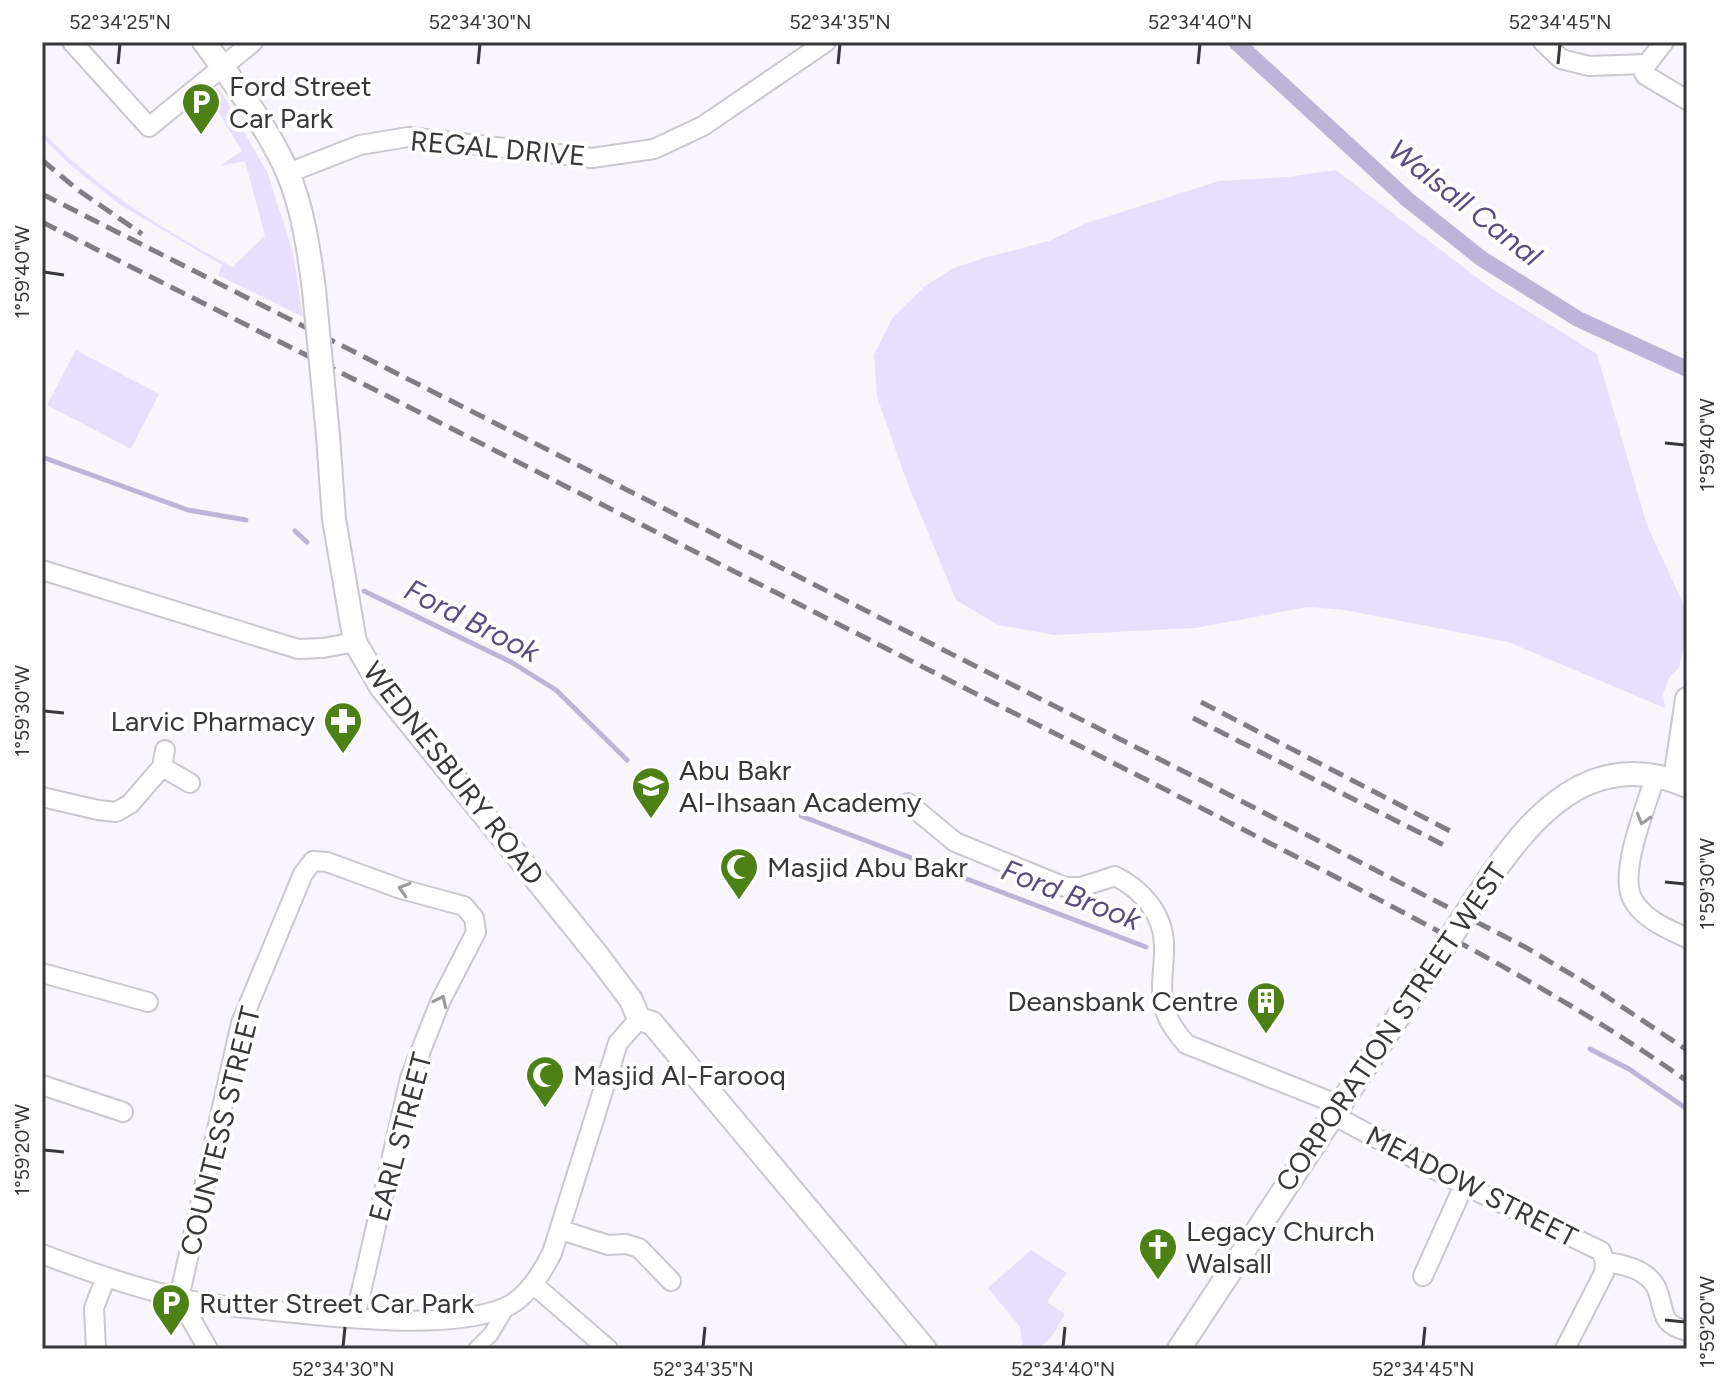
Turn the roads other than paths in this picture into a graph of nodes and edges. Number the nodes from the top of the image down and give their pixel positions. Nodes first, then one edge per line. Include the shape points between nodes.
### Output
1 (72, 42) edge
2 (204, 42) edge
3 (253, 42) edge
4 (826, 42) edge
5 (1543, 42) edge
6 (1664, 42) edge
7 (1647, 64) junction
8 (223, 67) junction
9 (1687, 100) edge
10 (288, 173) junction
11 (42, 570) edge
12 (355, 642) junction
13 (1687, 699) edge
14 (1672, 781) edge
15 (190, 783) dead end
16 (42, 797) edge
17 (908, 803) dead end
18 (474, 918) joint
19 (1687, 938) edge
20 (42, 973) edge
21 (148, 1002) dead end
22 (639, 1019) junction
23 (42, 1085) edge
24 (1336, 1110) junction
25 (123, 1112) dead end
26 (1464, 1185) junction
27 (561, 1230) junction
28 (42, 1254) edge
29 (1605, 1262) junction
30 (1423, 1276) dead end
31 (106, 1277) junction
32 (671, 1281) dead end
33 (533, 1284) junction
34 (179, 1298) junction
35 (507, 1307) junction
36 (355, 1318) junction
37 (1687, 1331) edge
38 (96, 1349) edge
39 (208, 1349) edge
40 (476, 1349) edge
41 (608, 1349) edge
42 (925, 1349) edge
43 (1179, 1349) edge
44 (1565, 1349) edge

1 - 8 street via 149,127
2 - 8 street, WEDNESBURY ROAD
3 - 8 street
4 - 10 street, REGAL DRIVE via 703,126 654,149 592,158 408,137 360,145
5 - 7 street via 1561,59 1589,66
6 - 7 street
7 - 9 street via 1645,75
8 - 10 street, WEDNESBURY ROAD
10 - 12 street, WEDNESBURY ROAD, bridge via 308,243 334,519
11 - 12 street via 298,649
12 - 22 street, WEDNESBURY ROAD via 381,687 598,956
13 - 14 street
14 -> 19 street via 1631,860 1628,881 1641,911
14 - 24 street, CORPORATION STREET WEST, bridge via 1607,776 1571,790 1542,813 1505,855
15 - 16 street via 163,758 130,804 116,812
17 - 24 street, MEADOW STREET via 955,842 1065,887 1115,876 1133,885 1154,908 1165,942 1160,982 1164,1009 1186,1044
18 -> 34 street, COUNTESS STREET via 464,906 313,861 241,1023
36 -> 18 street, EARL STREET via 410,1078 476,932
20 - 21 street
22 - 27 street via 618,1043
22 - 42 street, WEDNESBURY ROAD via 652,1023
23 - 25 street
24 - 26 street, MEADOW STREET
24 - 43 street, CORPORATION STREET WEST
26 - 29 street, MEADOW STREET via 1601,1251
26 - 30 street
27 - 32 street via 608,1245 639,1248
27 - 33 street
28 - 31 street
29 - 37 street via 1634,1268 1651,1280 1665,1319
29 - 44 street
31 - 34 street
31 - 38 street via 94,1308
33 - 35 street
33 - 41 street
34 - 36 street
34 - 39 street
35 - 36 street via 447,1318
35 - 40 street

